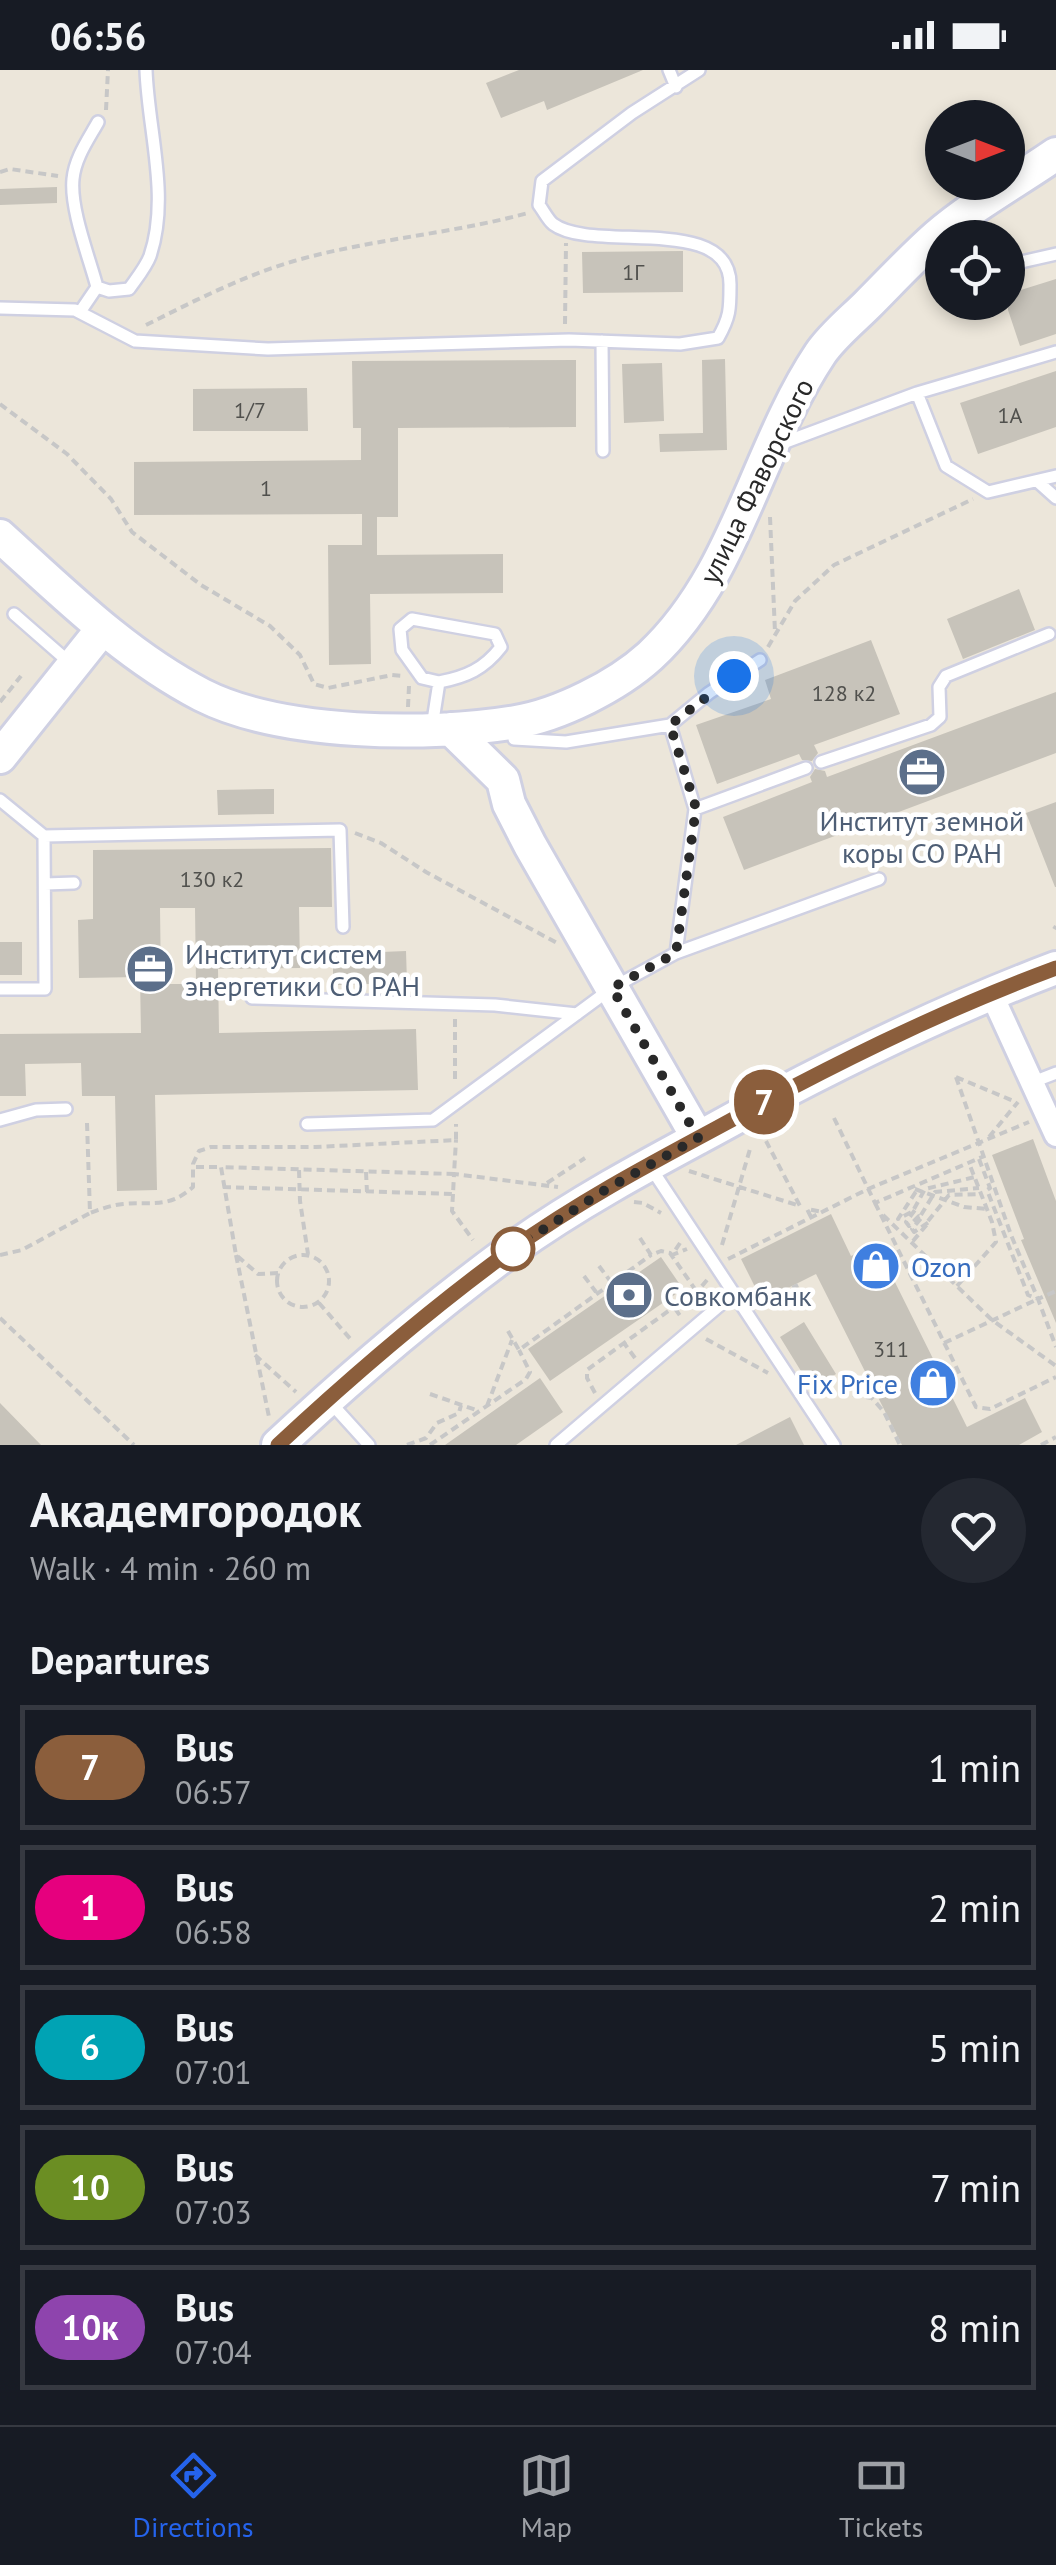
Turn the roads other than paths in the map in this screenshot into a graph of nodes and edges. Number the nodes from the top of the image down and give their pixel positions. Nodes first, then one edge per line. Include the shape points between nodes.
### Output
1 (146, 70) edge
2 (669, 70) edge
3 (698, 70) edge
4 (676, 87) junction
5 (98, 122) road end
6 (1056, 154) edge
7 (1056, 254) edge
8 (1025, 262) edge
9 (97, 287) junction
10 (0, 308) edge
11 (80, 312) junction
12 (602, 341) junction
13 (1056, 352) edge
14 (918, 393) junction
15 (769, 448) junction
16 (602, 451) dead end
17 (1056, 476) edge
18 (1036, 481) junction
19 (1056, 498) edge
20 (0, 536) edge
21 (14, 614) dead end
22 (102, 628) junction
23 (1049, 634) dead end
24 (760, 660) road end
25 (76, 662) junction
26 (439, 682) junction
27 (670, 725) junction
28 (430, 726) junction
29 (516, 730) junction
30 (0, 757) edge
31 (821, 762) dead end
32 (806, 768) dead end
33 (503, 780) junction
34 (0, 800) edge
35 (696, 808) junction
36 (44, 836) junction
37 (879, 879) dead end
38 (45, 884) junction
39 (74, 884) dead end
40 (343, 927) dead end
41 (676, 953) junction
42 (1056, 968) edge
43 (612, 988) junction
44 (0, 990) edge
45 (991, 992) junction
46 (252, 998) dead end
47 (577, 1014) junction
48 (1056, 1074) edge
49 (1033, 1082) junction
50 (66, 1109) dead end
51 (0, 1120) edge
52 (307, 1124) dead end
53 (1052, 1125) edge
54 (698, 1138) junction
55 (663, 1166) junction
56 (733, 1294) junction
57 (312, 1396) junction
58 (274, 1431) edge
59 (369, 1445) edge
60 (556, 1445) edge
61 (834, 1445) edge

1 - 9 lane via 157,220 150,259 130,289
2 - 4 lane
3 - 4 lane
4 - 12 lane via 542,181 539,205 554,224 578,234 680,239 718,254 730,275 730,318 718,338 680,344
5 - 9 lane via 73,180
6 - 15 street, улица Фаворского via 939,234 931,249 821,351
7 - 8 lane
9 - 11 lane
10 - 11 lane
11 - 12 lane via 135,341 268,348
12 - 16 lane
13 - 14 lane
14 - 15 lane
14 - 18 lane via 946,466 988,492
15 - 29 street, улица Фаворского via 730,544 692,607 650,656 604,691
17 - 18 lane
18 - 19 lane
20 - 22 street, улица Фаворского
21 - 25 lane
22 - 25 street
22 - 28 street, улица Фаворского via 205,696 249,712 316,725
23 - 31 lane via 946,676 939,687 940,717 931,725
24 - 27 lane
25 - 30 street
26 - 26 lane via 422,678 402,650 400,629 412,620 495,634 501,647 489,663
26 - 28 lane
27 - 29 lane via 566,742
27 - 35 lane
28 - 29 street, улица Фаворского
28 - 33 street
29 - 33 street
32 - 35 lane
33 - 43 street via 530,845
34 - 36 lane
35 - 41 lane
36 - 38 lane
36 - 40 lane via 340,830
37 - 41 lane
38 - 39 lane
38 - 44 lane via 45,990
41 - 43 lane
42 - 45 street
43 - 47 lane
43 - 54 street
45 - 49 street
45 - 54 street
46 - 47 lane
47 - 52 lane via 432,1120
48 - 49 lane
49 - 53 street
50 - 51 lane
54 - 55 street
55 - 56 lane
55 - 57 street via 513,1249
56 - 60 lane
56 - 61 lane
57 - 58 street
57 - 59 lane

